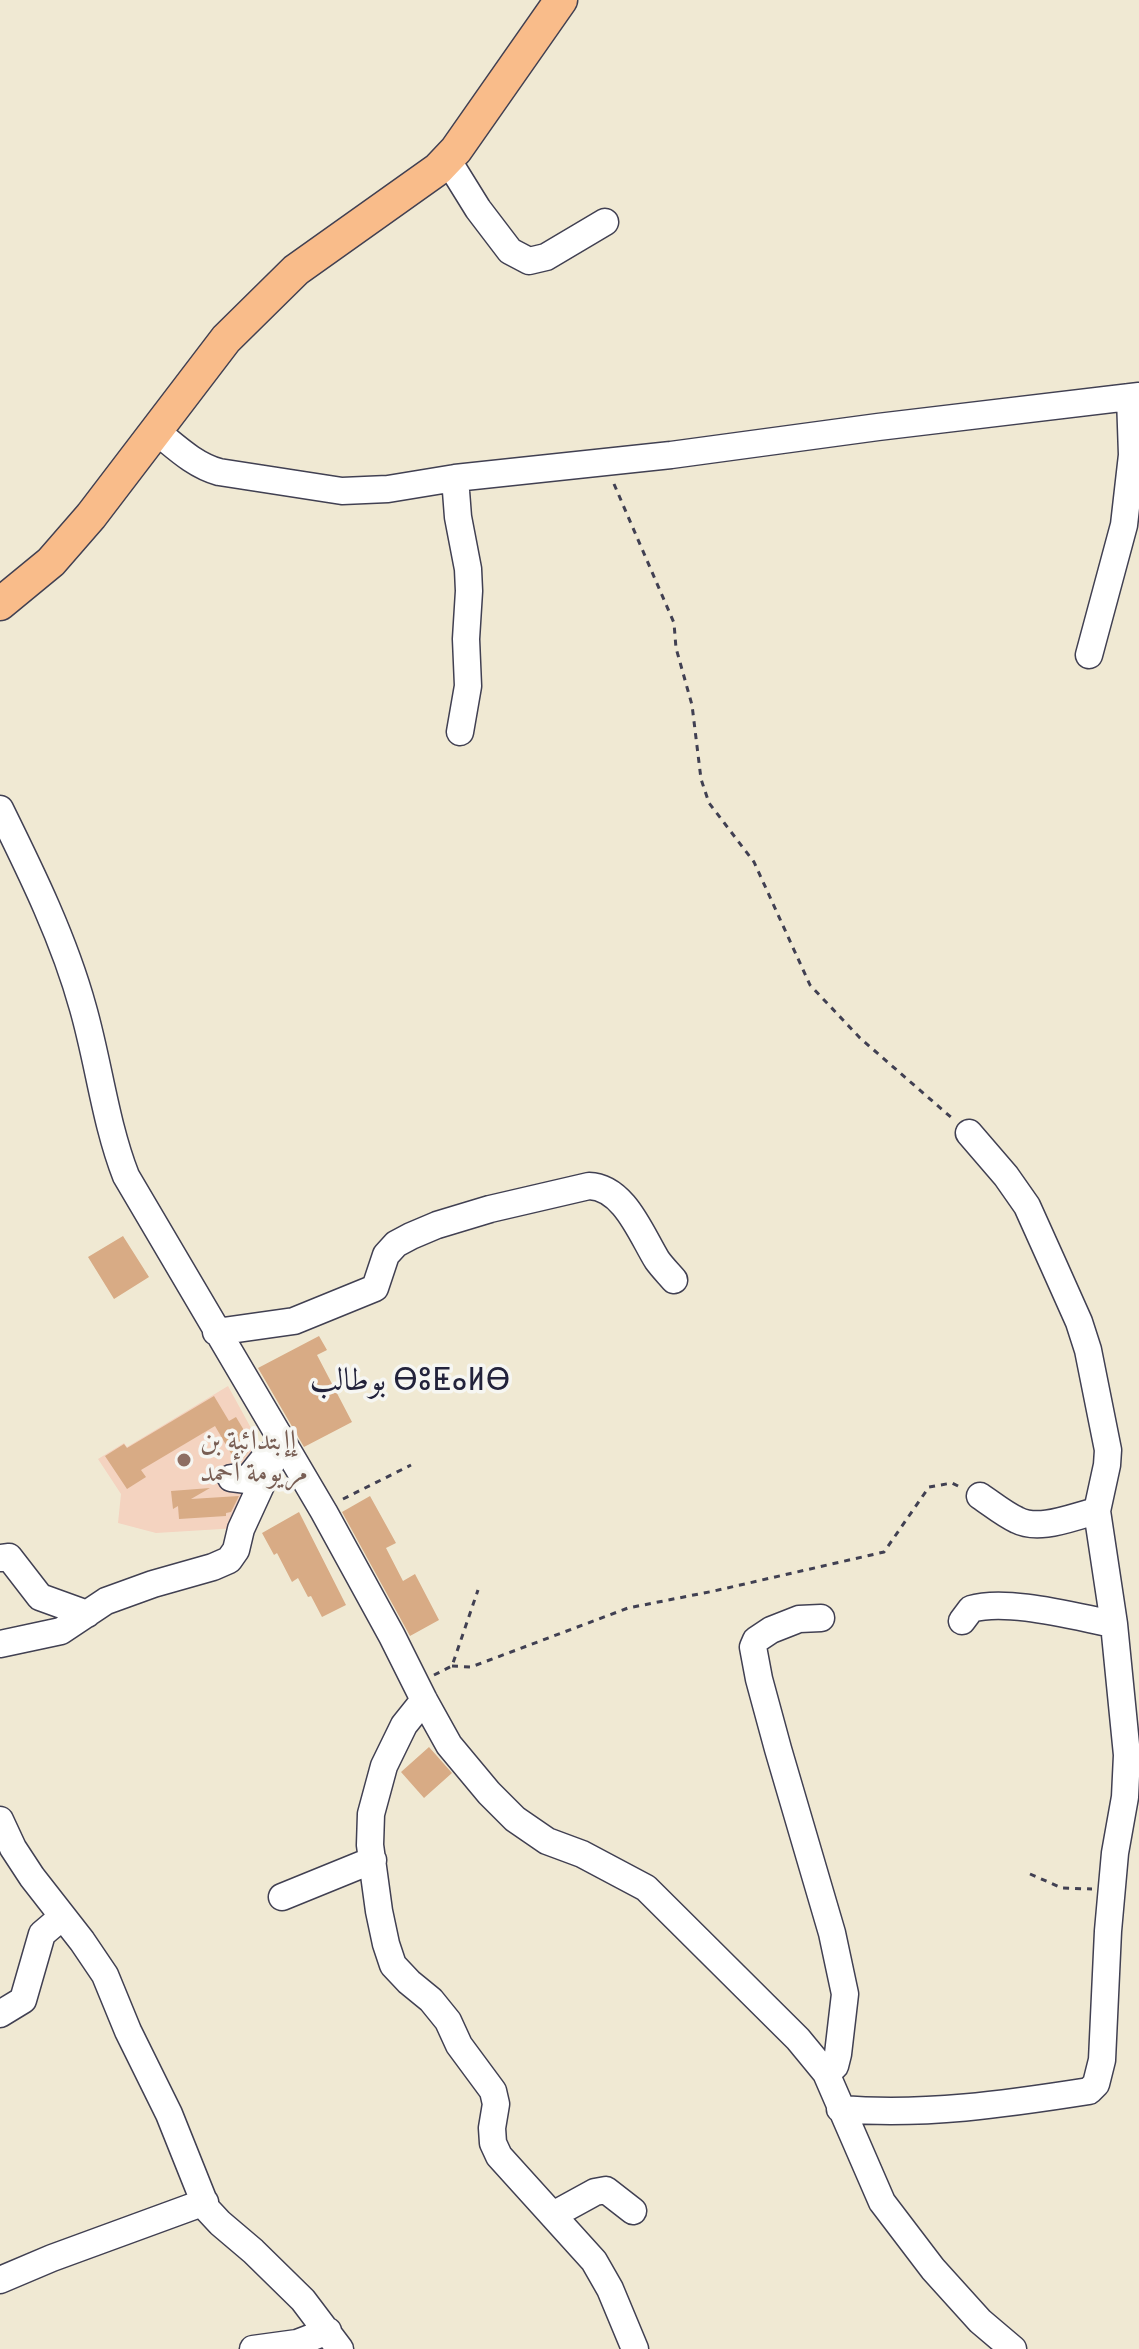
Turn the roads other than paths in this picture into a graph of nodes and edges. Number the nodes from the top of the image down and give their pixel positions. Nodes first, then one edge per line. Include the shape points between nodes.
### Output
1 (561, 0) edge
2 (447, 159) junction
3 (605, 222) dead end
4 (1135, 397) edge
5 (156, 431) junction
6 (455, 478) junction
7 (0, 604) edge
8 (1089, 655) dead end
9 (460, 732) dead end
10 (0, 809) edge
11 (969, 1133) road end
12 (674, 1280) dead end
13 (216, 1332) junction
14 (278, 1447) junction
15 (231, 1478) dead end
16 (980, 1496) road end
17 (1097, 1511) junction
18 (0, 1558) edge
19 (87, 1614) junction
20 (821, 1618) dead end
21 (962, 1621) dead end
22 (1114, 1624) junction
23 (0, 1644) edge
24 (420, 1692) junction
25 (0, 1820) edge
26 (373, 1860) junction
27 (282, 1897) dead end
28 (62, 1917) junction
29 (0, 2014) edge
30 (826, 2073) junction
31 (840, 2109) junction
32 (205, 2202) junction
33 (633, 2211) dead end
34 (553, 2215) junction
35 (0, 2280) edge
36 (334, 2340) edge
37 (253, 2349) edge
38 (635, 2349) edge
39 (1013, 2349) edge

1 - 2 main road
2 - 3 street via 510,251 529,261 546,257
2 - 5 main road via 296,270 226,339
4 - 6 street
4 - 8 street via 1124,525
5 - 6 street via 205,468 231,476 361,492
5 - 7 main road via 51,562
6 - 9 street via 469,591 468,686
10 - 13 street via 57,929 84,1009 126,1176
11 - 17 street via 1027,1206 1079,1322 1108,1450
12 - 13 street via 621,1203 604,1188 589,1186 437,1225 396,1244 386,1255 375,1288 294,1321
13 - 14 street
14 - 15 street via 247,1480
14 - 19 street via 229,1560 118,1596
14 - 24 street via 323,1510
16 - 17 street via 1026,1524
17 - 22 street
18 - 19 street via 9,1557 40,1597
19 - 23 street via 61,1631
20 - 30 street via 799,1619 771,1630 753,1647 845,1994 838,2054
21 - 22 street via 971,1609 994,1605
22 - 31 street via 1127,1755 1096,2084 1089,2091 961,2109
24 - 26 street via 384,1766 371,1814
24 - 30 street via 449,1745 515,1819 547,1841 646,1888
25 - 28 street via 13,1848
26 - 27 street
26 - 34 street via 393,1965 448,2021 493,2091 493,2143 499,2156
28 - 29 street via 42,1934 23,2000
28 - 32 street via 105,1975
30 - 31 street
31 - 39 street via 882,2202 933,2269
32 - 35 street
32 - 36 street via 220,2223 293,2290
33 - 34 street via 606,2190
34 - 38 street via 594,2261
36 - 37 street

